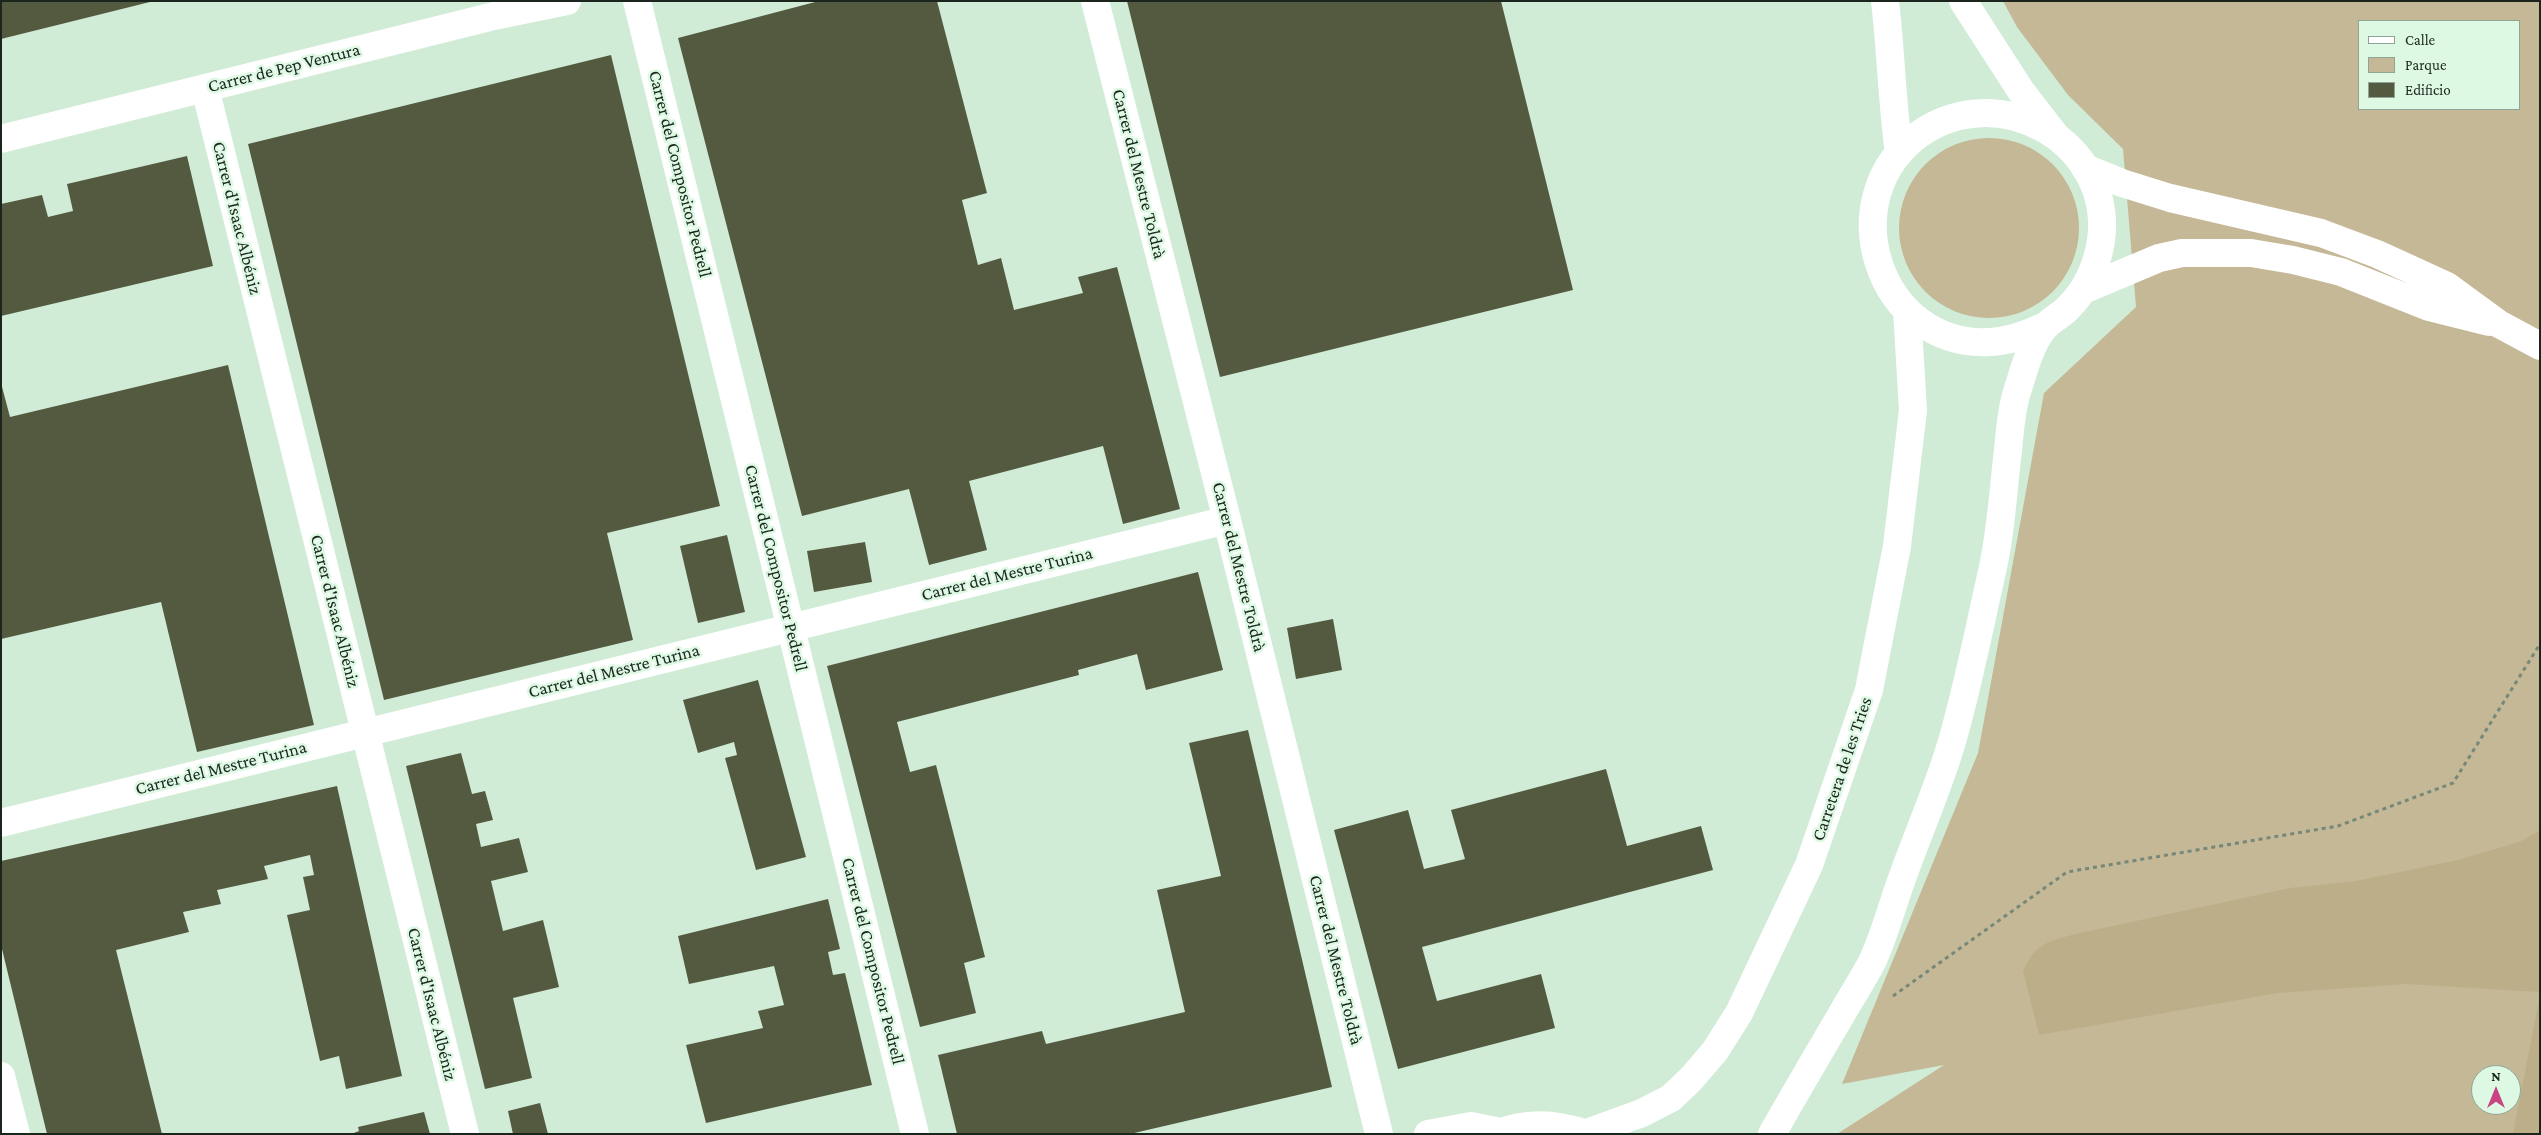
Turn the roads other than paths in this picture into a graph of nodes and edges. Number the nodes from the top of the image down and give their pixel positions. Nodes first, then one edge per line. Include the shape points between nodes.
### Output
1 (567, 1) edge
2 (637, 1) edge
3 (1095, 1) edge
4 (1885, 1) edge
5 (1963, 1) edge
6 (205, 88) junction
7 (2055, 135) junction
8 (1, 139) edge
9 (1899, 153) junction
10 (2086, 168) junction
11 (2083, 290) junction
12 (1907, 311) junction
13 (2499, 324) junction
14 (2043, 327) junction
15 (2540, 346) edge
16 (1227, 520) junction
17 (791, 628) junction
18 (365, 733) junction
19 (1, 823) edge
20 (1, 1076) edge
21 (1499, 1133) edge
22 (16, 1134) edge
23 (465, 1134) edge
24 (915, 1134) edge
25 (1379, 1134) edge
26 (1428, 1134) edge
27 (1587, 1134) edge
28 (1772, 1134) edge

1 - 6 street, Carrer de Pep Ventura
2 - 17 street, Carrer del Compositor Pedrell
3 - 16 street, Carrer del Mestre Toldrà
4 - 9 street
5 - 7 street
6 - 8 street, Carrer de Pep Ventura
6 - 18 street, Carrer d'Isaac Albéniz
7 - 9 street via 2030,120 2002,114 1973,114 1946,120 1920,134
7 - 10 street
9 - 12 street via 1883,177 1874,205 1872,234 1877,262 1889,288
10 - 11 street via 2098,198 2102,230 2097,262
10 - 13 street via 2170,198 2321,234 2377,254 2447,286
11 - 13 street via 2158,258 2214,252 2250,253 2341,272 2429,308
11 - 14 street via 2066,311
12 - 14 street via 1931,328 1958,339 1987,342 2016,339
12 - 27 street, Carretera de les Tries via 1913,410 1897,546 1869,690 1809,865 1739,1013 1709,1058 1671,1098
13 - 15 street
14 - 28 street via 2025,366 2012,410 1993,568 1952,740 1872,961
16 - 17 street, Carrer del Mestre Turina
16 - 25 street, Carrer del Mestre Toldrà
17 - 18 street, Carrer del Mestre Turina
17 - 24 street, Carrer del Compositor Pedrell
18 - 19 street, Carrer del Mestre Turina
18 - 23 street, Carrer d'Isaac Albéniz
20 - 22 street
21 - 26 street via 1471,1126
21 - 27 street via 1544,1124

